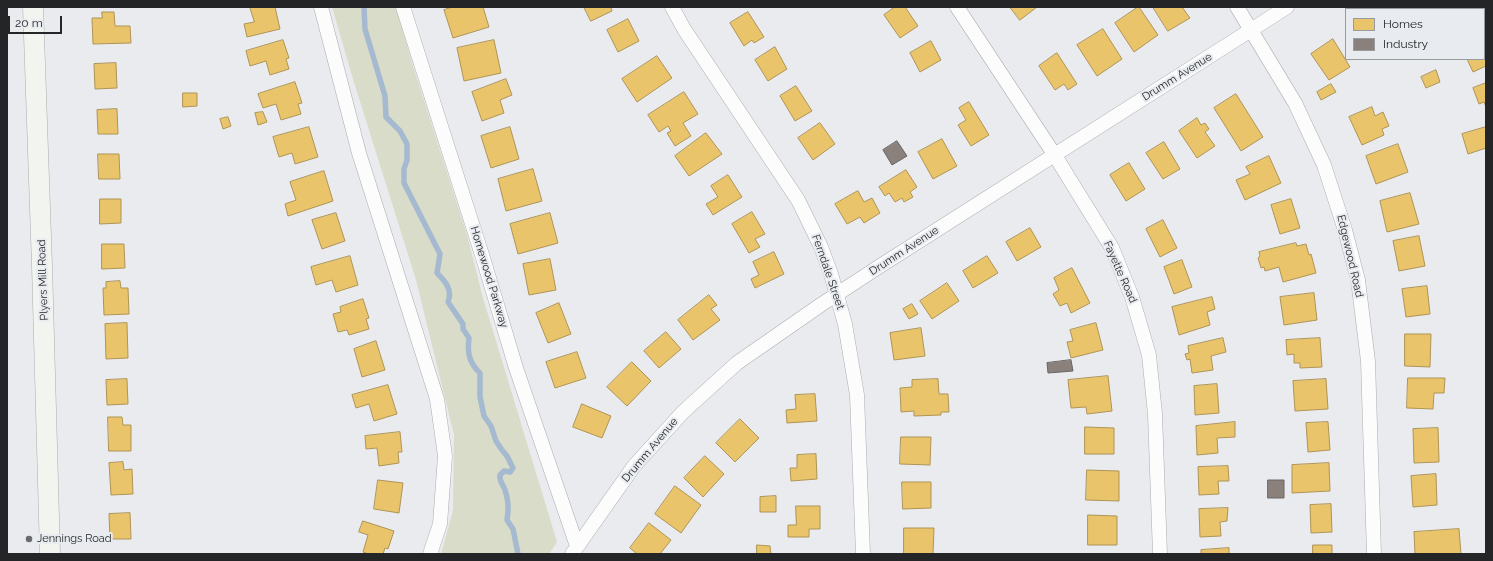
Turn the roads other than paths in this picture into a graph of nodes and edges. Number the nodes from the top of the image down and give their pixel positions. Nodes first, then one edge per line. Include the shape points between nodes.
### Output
1 (33, 7) edge
2 (321, 7) edge
3 (403, 7) edge
4 (672, 7) edge
5 (957, 7) edge
6 (1237, 7) edge
7 (1287, 7) edge
8 (1251, 30) junction
9 (1054, 154) junction
10 (837, 294) junction
11 (575, 550) edge
12 (50, 554) edge
13 (430, 554) edge
14 (863, 554) edge
15 (1160, 554) edge
16 (1374, 554) edge

1 - 12 street, Plyers Mill Road
2 - 13 street via 359,153 436,399 445,456 440,524
3 - 11 street, Homewood Parkway
4 - 10 street, Ferndale Street via 798,200 822,247
5 - 9 street, Fayette Road
6 - 8 street, Edgewood Road
7 - 8 street, Drumm Avenue
8 - 9 street, Drumm Avenue
8 - 16 street, Edgewood Road via 1296,103 1324,165 1358,280 1368,361
9 - 10 street, Drumm Avenue
9 - 15 street, Fayette Road via 1112,248 1132,297 1149,355 1155,414
10 - 11 street, Drumm Avenue via 737,363 683,412 634,466
10 - 14 street, Ferndale Street via 845,324 857,395

